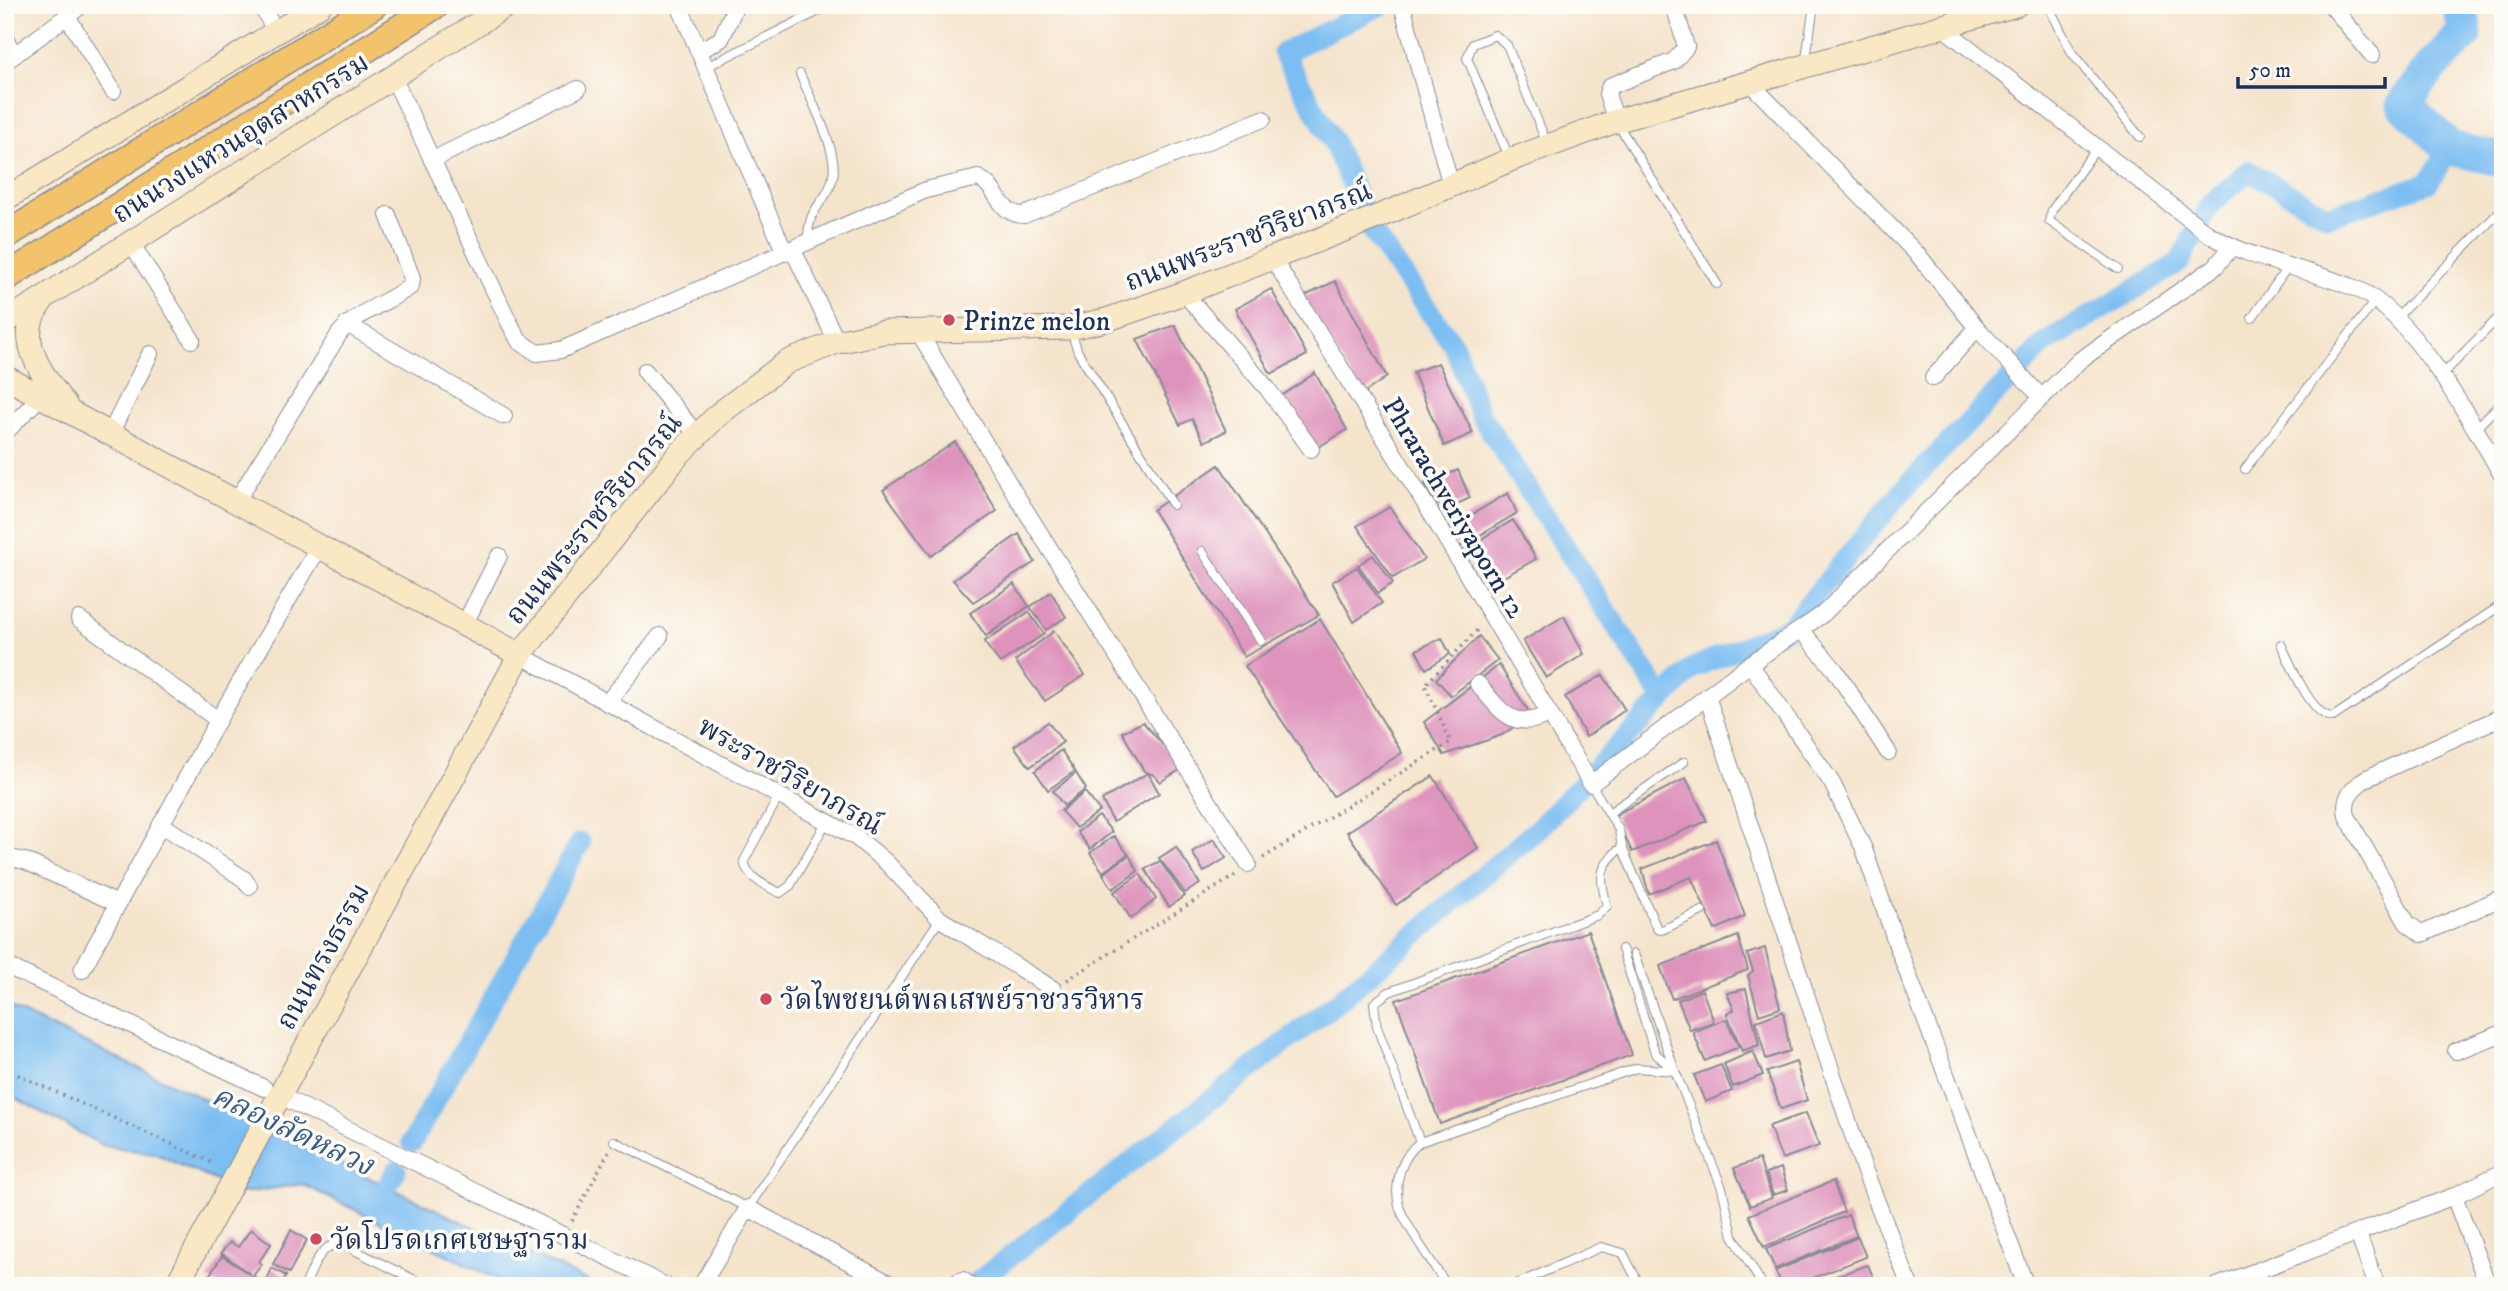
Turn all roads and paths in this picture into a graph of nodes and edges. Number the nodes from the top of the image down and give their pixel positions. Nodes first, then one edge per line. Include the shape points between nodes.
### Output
1 (82, 5) edge
2 (261, 5) edge
3 (320, 5) edge
4 (374, 5) edge
5 (436, 5) edge
6 (507, 5) edge
7 (680, 5) edge
8 (736, 5) edge
9 (831, 5) edge
10 (1402, 5) edge
11 (1674, 5) edge
12 (1814, 5) edge
13 (2016, 5) edge
14 (2048, 5) edge
15 (2331, 5) edge
16 (67, 16) junction
17 (1942, 27) junction
18 (276, 32) junction
19 (5, 39) edge
20 (2372, 55) dead end
21 (10, 58) edge
22 (703, 59) junction
23 (1804, 67) junction
24 (800, 74) dead end
25 (393, 77) junction
26 (1749, 82) junction
27 (578, 89) dead end
28 (113, 91) dead end
29 (1263, 119) dead end
30 (1616, 121) junction
31 (2140, 137) dead end
32 (1548, 146) junction
33 (2096, 149) junction
34 (432, 160) junction
35 (1510, 160) junction
36 (1451, 186) junction
37 (5, 199) edge
38 (2503, 208) edge
39 (388, 215) dead end
40 (5, 236) edge
41 (131, 243) junction
42 (795, 248) junction
43 (2231, 248) junction
44 (1273, 259) junction
45 (2287, 268) junction
46 (2118, 269) dead end
47 (5, 278) edge
48 (1717, 284) dead end
49 (1184, 293) junction
50 (44, 298) junction
51 (2375, 301) junction
52 (2503, 313) edge
53 (2252, 318) dead end
54 (2395, 319) junction
55 (5, 322) edge
56 (347, 324) junction
57 (1070, 328) junction
58 (1977, 328) junction
59 (918, 331) junction
60 (192, 340) dead end
61 (837, 342) junction
62 (150, 354) dead end
63 (645, 371) dead end
64 (2441, 376) junction
65 (5, 377) edge
66 (1933, 378) dead end
67 (41, 396) junction
68 (2041, 397) junction
69 (2503, 401) edge
70 (72, 413) junction
71 (504, 416) dead end
72 (2475, 429) junction
73 (5, 433) edge
74 (110, 434) junction
75 (697, 435) junction
76 (1311, 449) dead end
77 (2245, 469) dead end
78 (2503, 477) edge
79 (236, 502) junction
80 (1173, 505) dead end
81 (319, 547) junction
82 (1202, 551) dead end
83 (499, 556) dead end
84 (2503, 604) edge
85 (1491, 616) junction
86 (79, 619) dead end
87 (464, 625) junction
88 (1801, 630) junction
89 (660, 636) dead end
90 (1261, 641) dead end
91 (2281, 644) dead end
92 (520, 655) junction
93 (1750, 664) junction
94 (1478, 684) dead end
95 (1707, 696) junction
96 (607, 703) junction
97 (1550, 713) junction
98 (2503, 716) edge
99 (218, 720) junction
100 (1888, 752) dead end
101 (1684, 762) dead end
102 (1590, 782) junction
103 (779, 796) junction
104 (1609, 813) junction
105 (827, 821) junction
106 (161, 824) junction
107 (1622, 847) junction
108 (5, 857) edge
109 (1247, 867) junction
110 (249, 886) dead end
111 (2503, 897) edge
112 (118, 904) junction
113 (1702, 911) dead end
114 (940, 919) junction
115 (1622, 949) dead end
116 (1634, 954) dead end
117 (5, 965) edge
118 (82, 970) dead end
119 (1053, 989) joint
120 (2503, 1033) edge
121 (2456, 1051) dead end
122 (5, 1069) edge
123 (1675, 1071) junction
124 (276, 1096) junction
125 (614, 1141) joint
126 (1420, 1142) junction
127 (211, 1162) dead end
128 (2503, 1172) edge
129 (2454, 1196) junction
130 (748, 1208) junction
131 (2358, 1234) junction
132 (564, 1236) junction
133 (2252, 1279) edge
134 (969, 1285) edge
135 (176, 1286) edge
136 (304, 1286) edge
137 (427, 1286) edge
138 (666, 1286) edge
139 (701, 1286) edge
140 (894, 1286) edge
141 (948, 1286) edge
142 (1447, 1286) edge
143 (1512, 1286) edge
144 (1640, 1286) edge
145 (1763, 1286) edge
146 (1910, 1286) edge
147 (2026, 1286) edge
148 (2217, 1286) edge
149 (2377, 1286) edge
150 (2488, 1286) edge

1 - 16 street
2 - 18 street
3 - 18 main road
4 - 40 main road, ถนนวงแหวนอุตสาหกรรม
5 - 47 main road, ถนนวงแหวนอุตสาหกรรม
6 - 25 main road, ถนนวงแหวนอุตสาหกรรม
7 - 22 street
8 - 22 street via 721,39
9 - 22 lane
10 - 36 street
11 - 30 street via 1686,47 1674,61 1610,86 1607,94
12 - 23 lane
13 - 17 main road, ถนนพระราชวิริยาภรณ์ via 1966,16
14 - 31 lane via 2072,53
15 - 20 street
16 - 21 street
16 - 28 street
17 - 23 main road, ถนนพระราชวิริยาภรณ์
17 - 33 street
18 - 37 main road
19 - 21 street
22 - 42 street
23 - 26 main road, ถนนพระราชวิริยาภรณ์
24 - 42 lane via 834,159 833,179
25 - 34 street
25 - 41 main road, ถนนวงแหวนอุตสาหกรรม
26 - 30 main road, ถนนพระราชวิริยาภรณ์
26 - 58 street via 1919,256
27 - 34 street
29 - 42 street via 1024,215 1004,209 984,180 964,179 926,190
30 - 32 main road, ถนนพระราชวิริยาภรณ์
30 - 48 lane
32 - 35 main road, ถนนพระราชวิริยาภรณ์
32 - 35 lane via 1507,45 1494,35 1473,44 1467,58
33 - 43 street
33 - 46 lane via 2049,220
34 - 42 street via 519,341 537,353 561,350
35 - 36 main road, ถนนพระราชวิริยาภรณ์
36 - 44 main road, ถนนพระราชวิริยาภรณ์
38 - 54 lane
39 - 56 street via 411,286
41 - 50 main road, ถนนวงแหวนอุตสาหกรรม
41 - 60 street
42 - 61 street
43 - 45 street
43 - 68 street via 2215,267 2080,360
44 - 49 main road, ถนนพระราชวิริยาภรณ์
44 - 85 street, Phrarachveriyaporn 12
45 - 51 street via 2360,291
45 - 53 lane
49 - 57 main road, ถนนพระราชวิริยาภรณ์
49 - 76 street via 1267,388
50 - 55 main road, ถนนวงแหวนอุตสาหกรรม
50 - 70 main road via 31,314 28,335 34,358
51 - 54 street
51 - 77 lane
52 - 64 lane
54 - 64 street
56 - 71 street
56 - 79 street
57 - 59 main road, ถนนพระราชวิริยาภรณ์
57 - 80 lane via 1078,352
58 - 66 street
58 - 68 street
59 - 61 main road, ถนนพระราชวิริยาภรณ์ via 883,332
59 - 109 street
61 - 75 main road, ถนนพระราชวิริยาภรณ์ via 787,362
62 - 74 street
63 - 75 street
64 - 72 street
65 - 67 main road, ถนนพระราชวิริยาภรณ์
67 - 70 main road, ถนนพระราชวิริยาภรณ์
67 - 73 street
68 - 88 street via 1848,591
69 - 72 lane
70 - 74 main road, ถนนพระราชวิริยาภรณ์
72 - 78 street
74 - 79 main road, ถนนพระราชวิริยาภรณ์
75 - 92 main road, ถนนพระราชวิริยาภรณ์ via 662,472
79 - 81 main road, ถนนพระราชวิริยาภรณ์
81 - 87 main road, ถนนพระราชวิริยาภรณ์
81 - 99 street
82 - 90 lane
83 - 87 street
84 - 91 lane via 2333,717 2321,714 2310,700
85 - 97 street, Phrarachveriyaporn 12
85 - 109 path via 1425,685 1451,742
86 - 99 street
87 - 92 main road, ถนนพระราชวิริยาภรณ์
88 - 93 street
88 - 100 street via 1835,670
89 - 96 street
92 - 96 street, พระราชวิริยาภรณ์
92 - 124 main road, ถนนทรงธรรม
93 - 95 street
93 - 147 street via 1832,783 1864,849
94 - 97 street via 1502,712 1519,722 1533,722
95 - 102 street
95 - 146 street via 1864,1169
96 - 103 street, พระราชวิริยาภรณ์
97 - 102 street, Phrarachveriyaporn 12
98 - 111 street via 2365,779 2345,802 2347,816 2407,923 2422,934
99 - 106 street
101 - 104 lane
102 - 104 lane
103 - 105 street, พระราชวิริยาภรณ์
103 - 105 lane via 744,861 760,883 780,893 790,886
104 - 107 lane
105 - 114 street, พระราชวิริยาภรณ์ via 886,862
106 - 110 street
106 - 112 street
107 - 113 lane via 1657,929
107 - 126 lane via 1607,859 1601,874 1607,906 1598,915 1389,992 1374,1003 1377,1027
108 - 112 street via 25,861
109 - 119 path
112 - 118 street
114 - 119 street, พระราชวิริยาภรณ์
114 - 130 lane
115 - 123 lane via 1655,1053
116 - 123 lane
117 - 124 street
120 - 121 street
122 - 127 path
123 - 126 lane via 1637,1068
123 - 145 lane via 1722,1188 1733,1236
124 - 132 street
124 - 135 main road, ถนนทรงธรรม
125 - 130 lane
125 - 132 path
126 - 142 lane via 1401,1164 1399,1206
128 - 129 street
129 - 131 street
129 - 150 street
130 - 139 street
130 - 140 street
131 - 133 street
131 - 149 street
132 - 138 street
133 - 148 street
134 - 141 street via 962,1280
136 - 137 lane via 321,1252 340,1243
143 - 144 lane via 1601,1247 1623,1252

